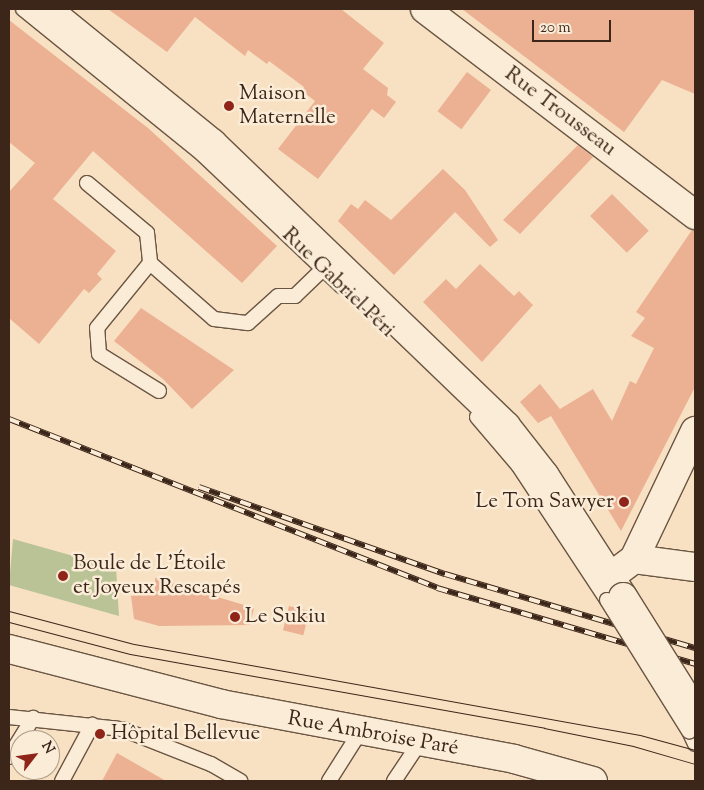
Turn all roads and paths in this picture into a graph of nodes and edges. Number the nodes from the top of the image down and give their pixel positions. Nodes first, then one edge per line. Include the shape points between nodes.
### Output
1 (23, 9) edge
2 (47, 9) edge
3 (425, 9) edge
4 (87, 183) dead end
5 (695, 216) edge
6 (150, 263) junction
7 (323, 269) junction
8 (159, 391) dead end
9 (695, 430) edge
10 (634, 560) junction
11 (695, 567) edge
12 (613, 591) junction
13 (9, 649) edge
14 (9, 717) edge
15 (33, 718) junction
16 (92, 726) junction
17 (693, 729) edge
18 (360, 732) junction
19 (420, 742) junction
20 (9, 757) edge
21 (62, 781) edge
22 (240, 781) edge
23 (329, 781) edge
24 (394, 781) edge
25 (592, 781) edge

1 - 7 lane, Rue Gabriel Péri via 202,154
2 - 12 main road, Rue Gabriel Péri via 212,143 506,426 545,476
3 - 5 main road, Rue Trousseau
4 - 6 lane via 147,233
6 - 7 lane via 214,319 248,323 278,296 295,296
6 - 8 lane via 97,328 99,354
7 - 12 lane, Rue Gabriel Péri via 490,429
9 - 10 main road
10 - 11 main road
10 - 12 main road
12 - 17 main road, bridge
13 - 18 main road, Rue Ambroise Paré via 221,704
14 - 15 lane
15 - 16 lane
15 - 20 lane
16 - 21 lane
16 - 22 lane via 122,730 211,764
18 - 19 main road, Rue Ambroise Paré
18 - 23 lane
19 - 24 lane
19 - 25 main road, Rue Ambroise Paré via 514,759

